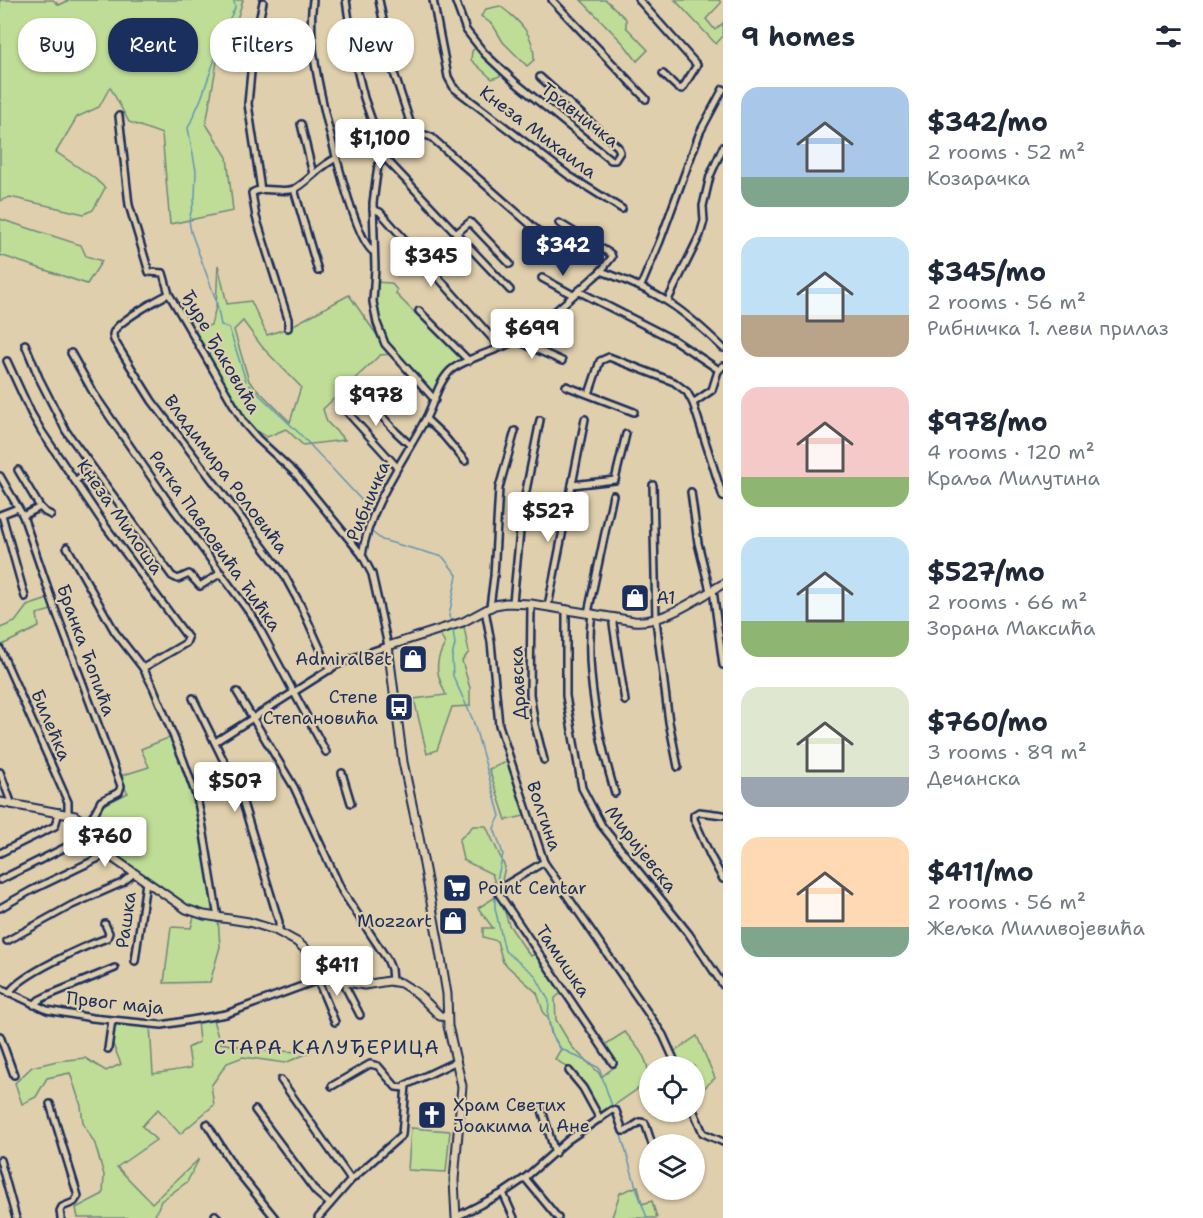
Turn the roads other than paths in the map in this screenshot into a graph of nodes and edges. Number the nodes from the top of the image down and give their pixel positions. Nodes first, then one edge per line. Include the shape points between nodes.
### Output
1 (313, 0) edge
2 (346, 0) edge
3 (379, 0) edge
4 (433, 0) edge
5 (455, 0) edge
6 (552, 0) edge
7 (639, 0) edge
8 (263, 2) dead end
9 (663, 74) dead end
10 (540, 77) dead end
11 (723, 89) edge
12 (646, 99) dead end
13 (119, 116) dead end
14 (301, 124) dead end
15 (419, 135) junction
16 (723, 147) edge
17 (337, 158) junction
18 (385, 158) junction
19 (313, 174) junction
20 (294, 189) junction
21 (261, 190) junction
22 (374, 209) junction
23 (622, 209) dead end
24 (559, 223) dead end
25 (457, 233) junction
26 (540, 233) dead end
27 (374, 252) junction
28 (510, 264) dead end
29 (318, 271) dead end
30 (601, 272) junction
31 (542, 278) dead end
32 (640, 286) junction
33 (510, 290) dead end
34 (575, 293) junction
35 (169, 294) junction
36 (668, 300) junction
37 (418, 310) dead end
38 (288, 328) dead end
39 (517, 339) junction
40 (25, 344) dead end
41 (500, 347) junction
42 (723, 348) edge
43 (71, 353) dead end
44 (469, 361) junction
45 (562, 361) dead end
46 (7, 362) dead end
47 (721, 368) edge
48 (566, 386) dead end
49 (362, 394) dead end
50 (589, 394) junction
51 (435, 400) junction
52 (339, 403) dead end
53 (693, 403) junction
54 (634, 412) dead end
55 (426, 419) junction
56 (585, 419) dead end
57 (540, 420) dead end
58 (514, 431) dead end
59 (626, 434) dead end
60 (410, 445) junction
61 (465, 461) dead end
62 (396, 467) junction
63 (92, 468) junction
64 (18, 470) dead end
65 (0, 476) edge
66 (75, 481) junction
67 (572, 485) junction
68 (653, 485) dead end
69 (691, 492) dead end
70 (613, 495) dead end
71 (723, 497) edge
72 (40, 507) junction
73 (18, 508) junction
74 (1, 515) edge
75 (51, 515) dead end
76 (23, 516) junction
77 (68, 547) dead end
78 (362, 555) junction
79 (221, 573) junction
80 (723, 584) edge
81 (711, 590) junction
82 (25, 597) dead end
83 (513, 602) junction
84 (531, 604) junction
85 (548, 606) junction
86 (488, 609) junction
87 (566, 609) junction
88 (590, 613) junction
89 (614, 617) junction
90 (656, 620) junction
91 (388, 646) junction
92 (0, 649) edge
93 (723, 665) edge
94 (143, 668) junction
95 (330, 670) junction
96 (237, 692) dead end
97 (295, 693) junction
98 (193, 698) dead end
99 (625, 701) dead end
100 (253, 718) junction
101 (215, 742) junction
102 (326, 752) dead end
103 (544, 760) dead end
104 (678, 767) dead end
105 (0, 772) edge
106 (342, 773) dead end
107 (615, 793) dead end
108 (0, 802) edge
109 (351, 803) dead end
110 (12, 805) junction
111 (59, 812) junction
112 (68, 814) junction
113 (723, 815) edge
114 (88, 825) junction
115 (94, 833) junction
116 (0, 853) edge
117 (107, 854) junction
118 (544, 862) junction
119 (134, 873) junction
120 (723, 879) edge
121 (0, 880) edge
122 (146, 882) junction
123 (0, 908) edge
124 (218, 918) junction
125 (105, 924) dead end
126 (279, 932) junction
127 (7, 941) dead end
128 (135, 962) dead end
129 (115, 968) dead end
130 (332, 975) junction
131 (318, 981) junction
132 (392, 981) junction
133 (346, 983) junction
134 (723, 985) edge
135 (0, 988) edge
136 (9, 993) junction
137 (34, 1005) junction
138 (360, 1015) dead end
139 (447, 1017) junction
140 (112, 1020) junction
141 (335, 1022) dead end
142 (0, 1036) edge
143 (108, 1048) dead end
144 (672, 1056) edge
145 (457, 1061) junction
146 (613, 1063) dead end
147 (569, 1071) dead end
148 (14, 1075) dead end
149 (281, 1080) dead end
150 (332, 1086) dead end
151 (405, 1088) junction
152 (51, 1104) dead end
153 (255, 1110) dead end
154 (542, 1110) dead end
155 (600, 1119) junction
156 (698, 1122) edge
157 (207, 1125) dead end
158 (649, 1134) edge
159 (723, 1142) edge
160 (555, 1153) junction
161 (0, 1160) edge
162 (525, 1178) junction
163 (351, 1180) junction
164 (503, 1193) junction
165 (330, 1204) junction
166 (16, 1218) edge
167 (61, 1218) edge
168 (275, 1218) edge
169 (318, 1218) edge
170 (456, 1218) edge
171 (514, 1218) edge
172 (558, 1218) edge

1 - 17 street via 315,61
2 - 18 street via 364,98
3 - 15 street via 397,86 411,127
4 - 23 street, Кнеза Михаила via 445,67 454,88 568,175
5 - 10 street, Травничка via 466,30 485,54 615,160 620,150
6 - 12 street
7 - 9 street via 697,65 682,89
8 - 21 street via 248,104
11 - 32 street via 700,132
13 - 35 street, Ђуре Ђаковића via 131,216 149,272 163,273
14 - 19 street
15 - 18 street
15 - 26 street via 431,137
16 - 36 street via 710,176 697,242
17 - 19 street
17 - 27 street via 363,238
18 - 22 street via 377,170
18 - 25 street
19 - 20 street
20 - 21 street
20 - 29 street
21 - 38 street via 252,193 254,208
22 - 27 street
22 - 41 street
24 - 30 street via 611,254
25 - 28 street via 470,222
25 - 33 street
27 - 51 street via 373,302 381,336
30 - 32 street
30 - 34 street, Рибничка
31 - 34 street
32 - 36 street
34 - 39 street, Рибничка
34 - 47 street via 674,340
35 - 78 street, Ђуре Ђаковића via 244,423 296,474
35 - 95 street, Владимира Роловића via 115,329 114,340 152,401 283,573
36 - 42 street
37 - 44 street
39 - 41 street, Рибничка
39 - 45 street
40 - 63 street, Кнеза Милоша via 58,417
41 - 44 street, Рибничка
43 - 79 street, Ратка Павловића Ћићка via 166,500
44 - 51 street, Рибничка via 451,370 440,384
46 - 66 street, Кнеза Милоша via 36,423
47 - 53 street via 712,390
48 - 50 street
49 - 60 street
50 - 53 street via 600,361 609,357 674,382
50 - 54 street
51 - 55 street, Рибничка
52 - 62 street
53 - 71 street
55 - 60 street, Рибничка
55 - 61 street
56 - 67 street
57 - 83 street via 522,511
58 - 86 street, Волгина via 499,488
59 - 67 street via 613,482
60 - 62 street, Рибничка
62 - 78 street, Рибничка via 366,534
63 - 66 street
63 - 79 street, Кнеза Милоша via 174,579 189,574 200,586
64 - 72 street
65 - 73 street, Бранка Ћопића
66 - 94 street, Кнеза Милоша via 188,638 186,643
67 - 85 street
68 - 90 street
69 - 81 street via 698,543
70 - 88 street
72 - 75 street
72 - 76 street
73 - 74 street
73 - 76 street, Бранка Ћопића
74 - 82 street
76 - 114 street, Бранка Ћопића via 121,786 119,792 101,801
77 - 94 street via 115,632
78 - 91 street, Ђуре Ђаковића via 372,574
79 - 97 street, Ратка Павловића Ћићка via 255,620
80 - 81 street
81 - 90 street
81 - 93 street
83 - 84 street
83 - 86 street
84 - 85 street
84 - 103 street, Дравска via 530,694
85 - 87 street
86 - 91 street via 463,622
86 - 118 street, Волгина via 500,732
87 - 88 street
87 - 134 street, Миријевска via 566,696 582,788 602,826 689,934
88 - 89 street
88 - 107 street via 594,697
89 - 90 street
89 - 99 street
90 - 104 street
91 - 95 street
91 - 139 street via 401,755 438,940
92 - 112 street, Билећка via 68,802
94 - 124 street via 197,798
95 - 97 street
96 - 100 street
97 - 100 street
97 - 102 street, Ратка Павловића Ћићка
98 - 101 street
100 - 101 street
100 - 132 street via 294,787 342,891 390,964
101 - 126 street via 246,809
105 - 110 street
106 - 109 street
108 - 110 street
110 - 111 street
111 - 112 street
111 - 116 street via 55,826
112 - 114 street
113 - 120 street via 699,812 693,819
114 - 115 street
115 - 117 street
115 - 121 street
117 - 119 street
117 - 123 street
118 - 144 street, Волгина via 663,1035
118 - 146 street, Тамишка via 500,888 499,894
119 - 122 street
119 - 127 street via 122,883
122 - 124 street via 186,909
122 - 128 street, Рашка
124 - 126 street via 249,922
125 - 136 street via 107,938 69,954
126 - 130 street via 301,945
129 - 137 street
130 - 131 street, Првог маја
130 - 133 street
131 - 140 street, Првог маја via 212,1017 162,1025
131 - 141 street
132 - 133 street
132 - 139 street via 410,987 440,1016
133 - 138 street
135 - 136 street, Првог маја
136 - 137 street, Првог маја
137 - 140 street, Првог маја
139 - 145 street
140 - 143 street
142 - 148 street
145 - 151 street
145 - 170 street via 463,1090 455,1171
147 - 155 street
149 - 163 street
150 - 151 street via 370,1064 378,1066 396,1087
151 - 163 street via 402,1135
152 - 167 street via 78,1196 62,1207
153 - 165 street via 316,1192
154 - 160 street
155 - 158 street via 614,1110 623,1131 640,1122 645,1123
155 - 160 street
156 - 159 street via 703,1132
157 - 168 street
160 - 162 street
161 - 166 street
162 - 164 street
162 - 172 street
163 - 165 street
164 - 170 street
164 - 171 street
165 - 169 street

